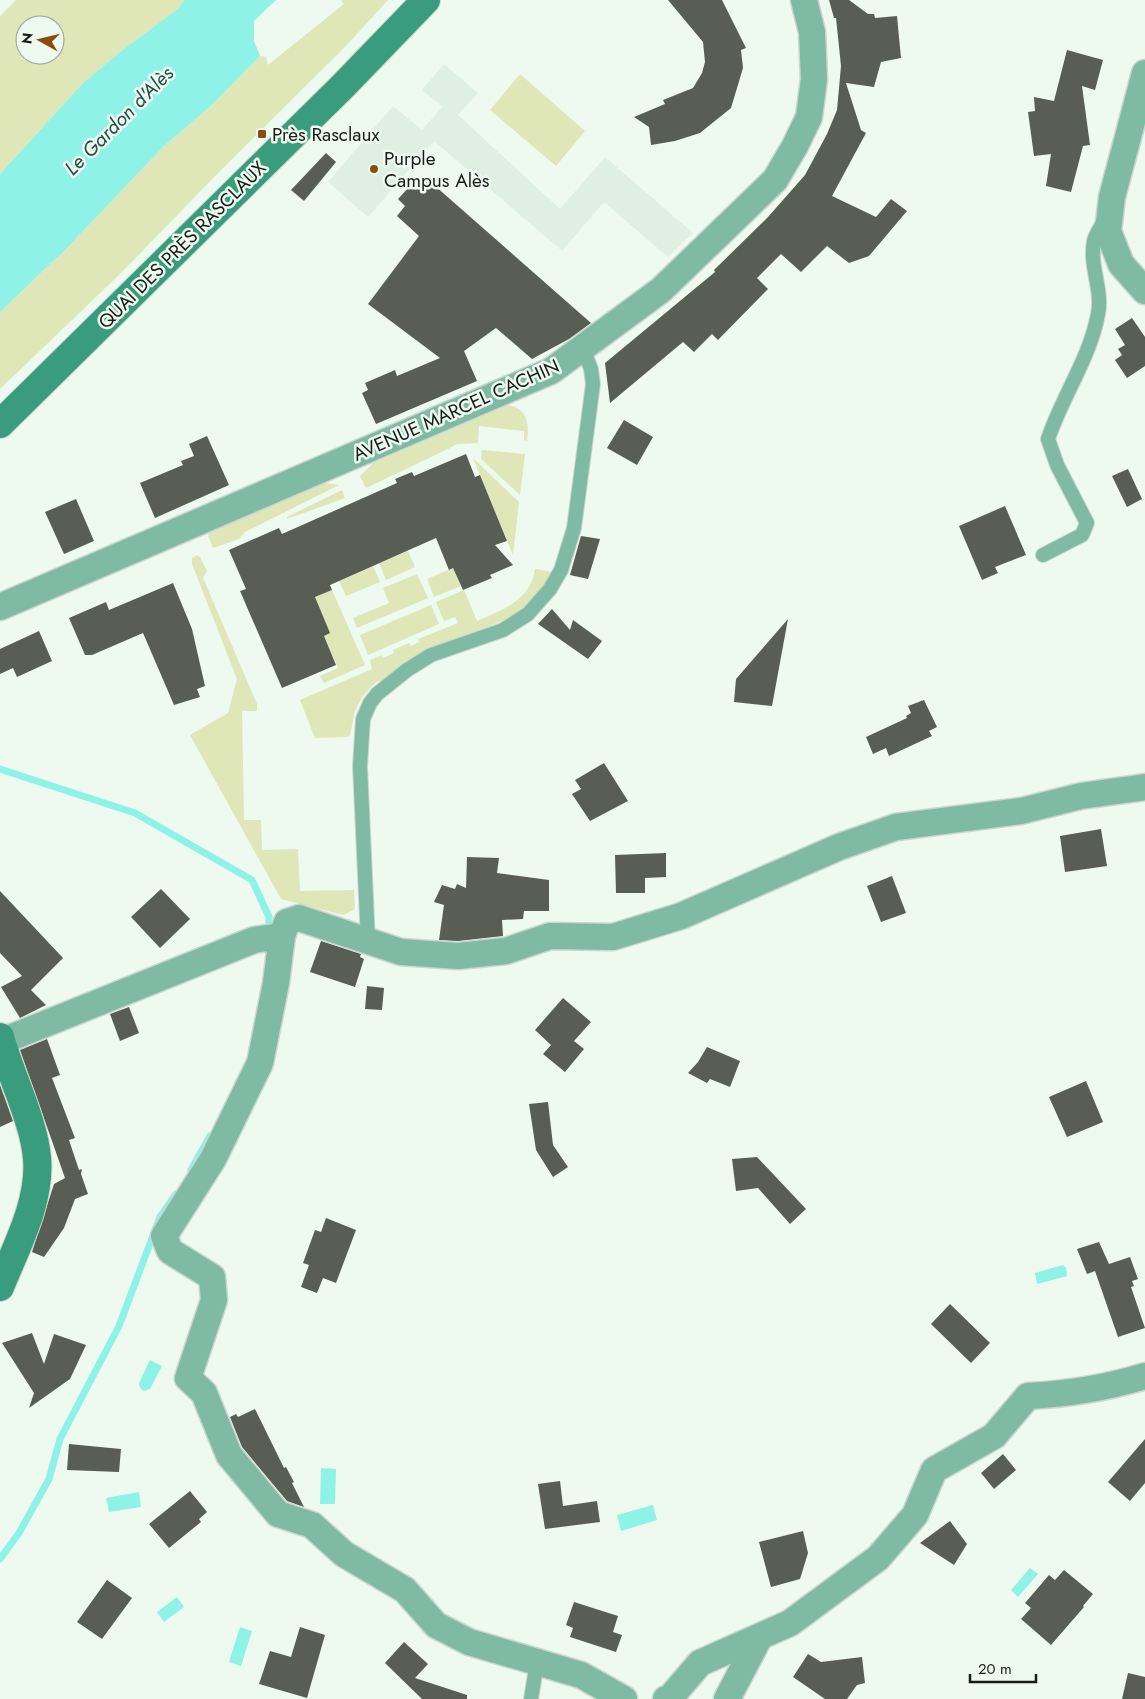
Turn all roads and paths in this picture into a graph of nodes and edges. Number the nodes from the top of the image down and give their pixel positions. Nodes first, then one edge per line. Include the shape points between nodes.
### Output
1 (426, 0) edge
2 (804, 0) edge
3 (1145, 73) edge
4 (1109, 211) junction
5 (1145, 291) edge
6 (583, 349) junction
7 (0, 424) edge
8 (1043, 555) dead end
9 (0, 607) edge
10 (1145, 787) edge
11 (282, 936) junction
12 (368, 941) junction
13 (0, 1040) edge
14 (0, 1287) edge
15 (1145, 1376) edge
16 (759, 1638) junction
17 (537, 1662) junction
18 (531, 1699) edge
19 (624, 1699) edge
20 (668, 1699) edge
21 (726, 1699) edge

1 - 7 main road, QUAI DES PRÈS RASCLAUX
2 - 6 street, AVENUE MARCEL CACHIN via 812,32 814,60 809,117 776,180 661,290
3 - 4 street
4 - 5 street via 1108,231 1121,264
4 - 8 lane via 1094,241 1099,313 1088,347 1048,438 1057,465 1087,523 1082,535
6 - 9 street, AVENUE MARCEL CACHIN via 551,371
6 - 12 lane via 593,384 574,528 554,583 541,601 517,622 431,655 407,670 377,694 363,719 360,766
10 - 12 street via 1081,796 1021,811 896,827 839,847 681,916 613,937 550,936 506,951 458,956 401,952
11 - 12 street via 287,922 299,918
11 - 13 street via 254,940
11 - 17 street via 260,1063 213,1160 164,1236 170,1251 212,1277 214,1300 188,1378 204,1393 229,1455 278,1514 312,1525 344,1554 405,1590 436,1625 469,1642
13 - 14 main road via 29,1123 37,1157 37,1183 22,1234
15 - 16 street via 1114,1386 1028,1396 994,1436 934,1470 915,1515 878,1558 790,1623
16 - 20 street via 700,1663
16 - 21 street
17 - 18 lane
17 - 19 street via 581,1675

